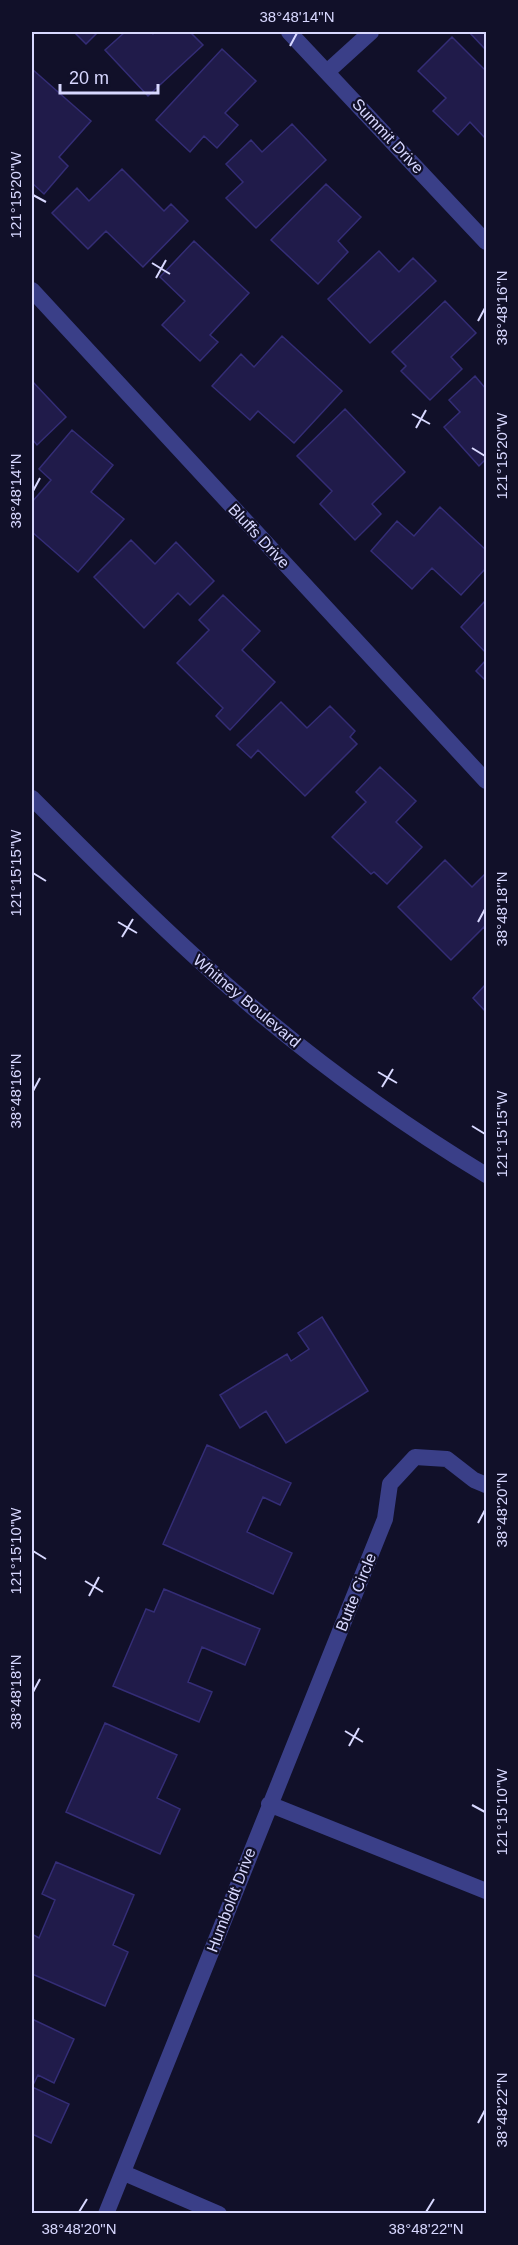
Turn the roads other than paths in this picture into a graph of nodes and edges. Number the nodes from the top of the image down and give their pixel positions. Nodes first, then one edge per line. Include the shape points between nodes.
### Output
1 (289, 32) edge
2 (370, 32) edge
3 (327, 72) junction
4 (486, 242) edge
5 (32, 290) edge
6 (486, 781) edge
7 (32, 798) edge
8 (486, 1175) edge
9 (486, 1485) edge
10 (269, 1804) junction
11 (486, 1891) edge
12 (124, 2173) junction
13 (106, 2214) edge
14 (219, 2214) edge

1 - 3 street, Summit Drive
2 - 3 street
3 - 4 street, Summit Drive
5 - 6 street, Bluffs Drive
7 - 8 street, Whitney Boulevard via 146,911 264,1017 393,1116
9 - 10 street, Butte Circle via 447,1459 415,1457 390,1484 385,1519
10 - 11 street
10 - 12 street, Humboldt Drive
12 - 13 street, Humboldt Drive
12 - 14 street

